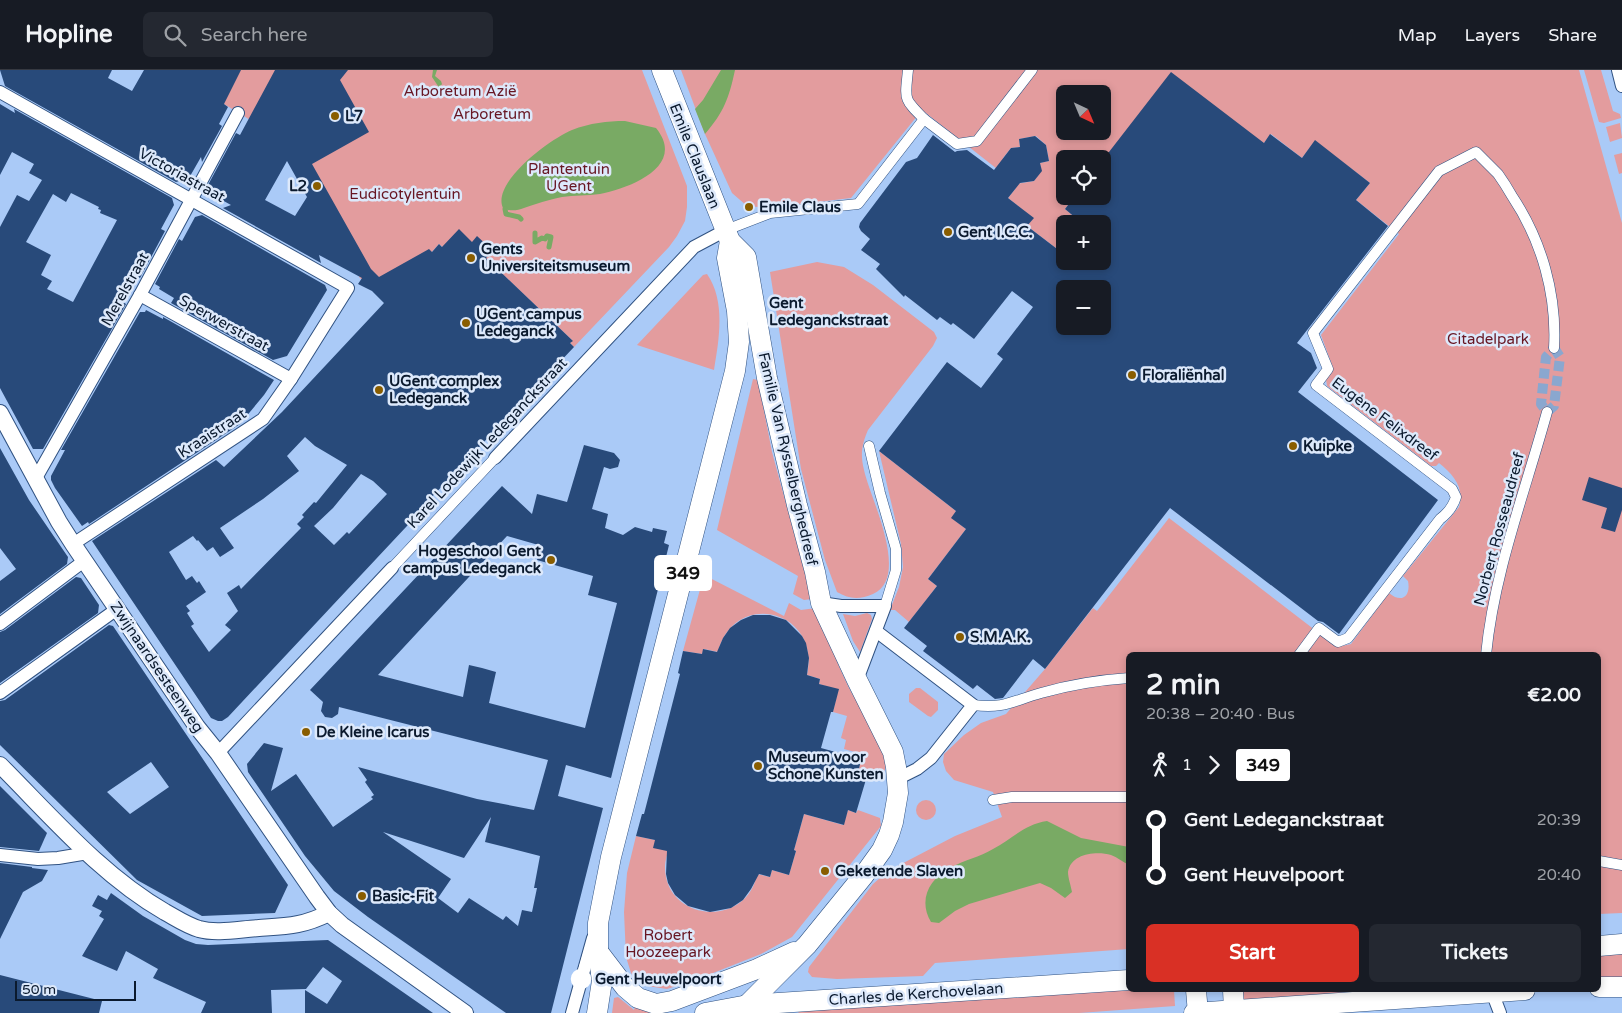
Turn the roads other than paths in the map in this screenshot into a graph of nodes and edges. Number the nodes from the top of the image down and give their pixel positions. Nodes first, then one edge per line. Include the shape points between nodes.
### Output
1 (662, 70) edge
2 (908, 70) edge
3 (1032, 70) edge
4 (1618, 70) edge
5 (1622, 86) edge
6 (0, 92) edge
7 (238, 113) dead end
8 (924, 119) junction
9 (192, 200) junction
10 (728, 236) junction
11 (348, 288) joint
12 (140, 295) junction
13 (1554, 348) tunnel mouth
14 (291, 379) junction
15 (1547, 412) dead end
16 (0, 413) edge
17 (869, 446) dead end
18 (494, 458) joint
19 (36, 478) junction
20 (73, 544) junction
21 (84, 561) junction
22 (392, 568) joint
23 (821, 603) junction
24 (885, 606) junction
25 (117, 608) junction
26 (0, 624) edge
27 (876, 631) junction
28 (1301, 652) edge
29 (1486, 652) edge
30 (1126, 678) edge
31 (857, 680) junction
32 (0, 693) edge
33 (973, 705) junction
34 (218, 753) junction
35 (0, 765) edge
36 (897, 779) junction
37 (1126, 797) edge
38 (993, 800) dead end
39 (88, 853) junction
40 (0, 855) edge
41 (1601, 861) edge
42 (1622, 864) edge
43 (329, 913) junction
44 (598, 923) junction
45 (1622, 944) edge
46 (807, 945) junction
47 (1601, 946) edge
48 (598, 951) junction
49 (1126, 980) edge
50 (1601, 987) edge
51 (1622, 987) edge
52 (1196, 992) edge
53 (1233, 992) edge
54 (1492, 992) joint
55 (744, 1009) edge
56 (1234, 1012) edge
57 (465, 1013) edge
58 (572, 1013) edge
59 (597, 1013) edge
60 (705, 1013) edge
61 (1194, 1013) edge
62 (1198, 1013) edge
63 (1500, 1013) edge

1 - 10 main road, Emile Clauslaan
2 - 8 street via 905,97
3 - 8 street via 977,142 957,144
4 - 5 street
6 - 9 street, Victoriastraat
7 - 9 street, Merelstraat
8 - 10 street via 858,204 770,213
9 - 11 street, Victoriastraat
9 - 12 street, Merelstraat
10 - 18 street, Karel Lodewijk Ledeganckstraat via 694,247
10 - 23 main road, Familie Van Rysselberghedreef via 746,257 767,378
10 - 44 main road via 727,258 739,342 736,371 610,857
11 - 14 street, Kraaistraat
12 - 14 street, Sperwerstraat
12 - 19 street, Merelstraat
13 - 28 street, Eugène Felixdreef via 1554,309 1548,278 1539,246 1523,212 1498,175 1476,152 1439,171 1313,333 1328,369 1316,385 1452,489 1456,497 1454,505 1348,638 1338,642 1319,628
14 - 20 street, Kraaistraat via 263,419
15 - 29 street, Norbert Rosseaudreef via 1503,565
16 - 19 street, Zwijnaardsesteenweg
17 - 24 street via 896,549 896,570
18 - 22 street, Karel Lodewijk Ledeganckstraat
19 - 20 street, Zwijnaardsesteenweg
20 - 21 street, Zwijnaardsesteenweg
21 - 25 street, Zwijnaardsesteenweg
21 - 26 street
22 - 34 street, Karel Lodewijk Ledeganckstraat
23 - 24 street
23 - 31 main road, Familie Van Rysselberghedreef
24 - 27 street
25 - 32 street
25 - 34 street, Zwijnaardsesteenweg
27 - 31 street
27 - 33 street
30 - 33 street via 1098,680 991,708
31 - 36 main road, Familie Van Rysselberghedreef via 893,752
33 - 36 street via 931,758
34 - 43 street, Zwijnaardsesteenweg
35 - 39 street
36 - 46 main road, Familie Van Rysselberghedreef via 893,822 882,850
37 - 38 street via 1012,797
39 - 40 street via 38,859
39 - 43 street via 146,901 200,929 298,926
41 - 42 street
43 - 57 street, Zwijnaardsesteenweg
44 - 48 main road
44 - 58 street
45 - 47 main road
46 - 48 main road via 757,969 672,1002 656,1004 638,998 625,987
46 - 55 main road, Familie Van Rysselberghedreef
48 - 59 main road via 602,982
49 - 55 main road, Charles de Kerchovelaan
50 - 51 main road
52 - 62 main road
53 - 56 main road
54 - 56 main road
54 - 63 street
55 - 60 main road, Charles de Kerchovelaan
56 - 62 main road
61 - 62 main road

